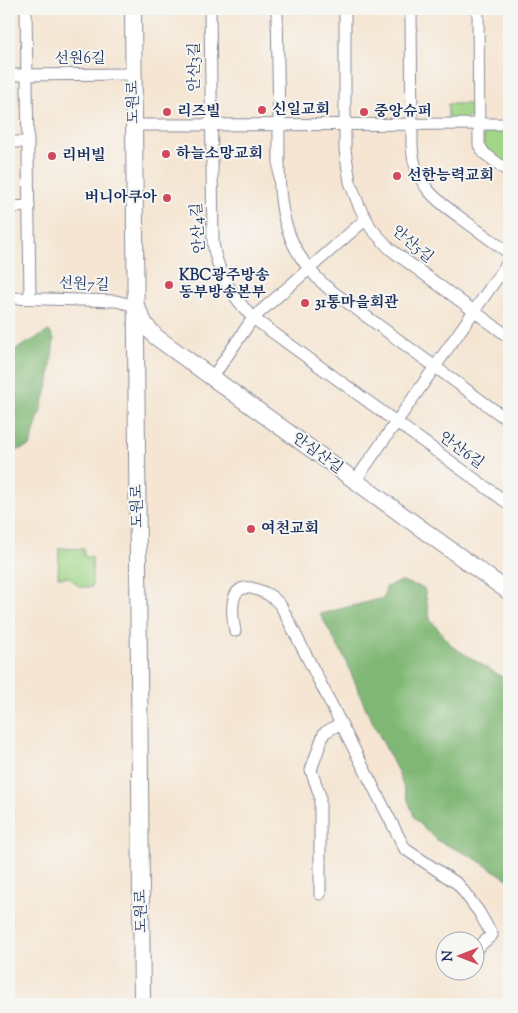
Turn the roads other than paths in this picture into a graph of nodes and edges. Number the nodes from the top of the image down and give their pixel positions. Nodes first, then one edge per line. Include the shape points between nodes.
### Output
1 (26, 9) edge
2 (133, 9) edge
3 (210, 9) edge
4 (277, 9) edge
5 (344, 9) edge
6 (411, 9) edge
7 (478, 9) edge
8 (134, 74) junction
9 (9, 75) edge
10 (27, 75) junction
11 (345, 124) junction
12 (412, 124) junction
13 (479, 124) junction
14 (509, 124) edge
15 (134, 125) junction
16 (211, 125) junction
17 (279, 125) junction
18 (9, 142) edge
19 (28, 142) junction
20 (509, 172) edge
21 (29, 206) junction
22 (9, 207) edge
23 (366, 219) junction
24 (509, 253) edge
25 (509, 261) edge
26 (308, 270) junction
27 (9, 298) edge
28 (30, 298) junction
29 (136, 306) junction
30 (474, 311) junction
31 (253, 318) junction
32 (509, 337) edge
33 (435, 367) junction
34 (212, 378) junction
35 (509, 421) edge
36 (396, 422) junction
37 (354, 480) junction
38 (509, 504) edge
39 (509, 592) edge
40 (236, 631) dead end
41 (341, 723) junction
42 (320, 894) dead end
43 (486, 941) edge
44 (142, 1004) edge

1 - 10 street
2 - 8 street, 도원로
3 - 16 street, 안산3길
4 - 17 street
5 - 11 street
6 - 12 street
7 - 13 street
8 - 10 street, 선원6길
8 - 15 street, 도원로
9 - 10 street, 선원6길
10 - 19 street
11 - 12 street
11 - 17 street
11 - 23 street, 안산5길 via 350,182
12 - 13 street
12 - 24 street via 414,160 428,192
13 - 14 street
13 - 20 street via 480,148
15 - 16 street
15 - 29 street, 도원로
16 - 17 street
16 - 31 street, 안산4길 via 215,256 230,290
17 - 26 street via 282,214 291,241
18 - 19 street
19 - 21 street
21 - 22 street
21 - 28 street
23 - 26 street
23 - 30 street, 안산5길 via 390,249
25 - 30 street
26 - 31 street
26 - 33 street
27 - 28 street, 선원7길
28 - 29 street, 선원7길 via 122,301
29 - 34 street, 안심산길 via 153,334
29 - 44 street, 도원로
30 - 32 street
30 - 33 street
31 - 34 street
31 - 36 street
33 - 35 street
33 - 36 street
34 - 37 street, 안심산길
36 - 37 street
36 - 38 street, 안산6길
37 - 39 street, 안심산길
40 - 41 street via 232,607 239,590 248,587 274,597 282,606
41 - 42 street via 324,733 311,770 320,796
41 - 43 street via 405,850 458,884 492,935

